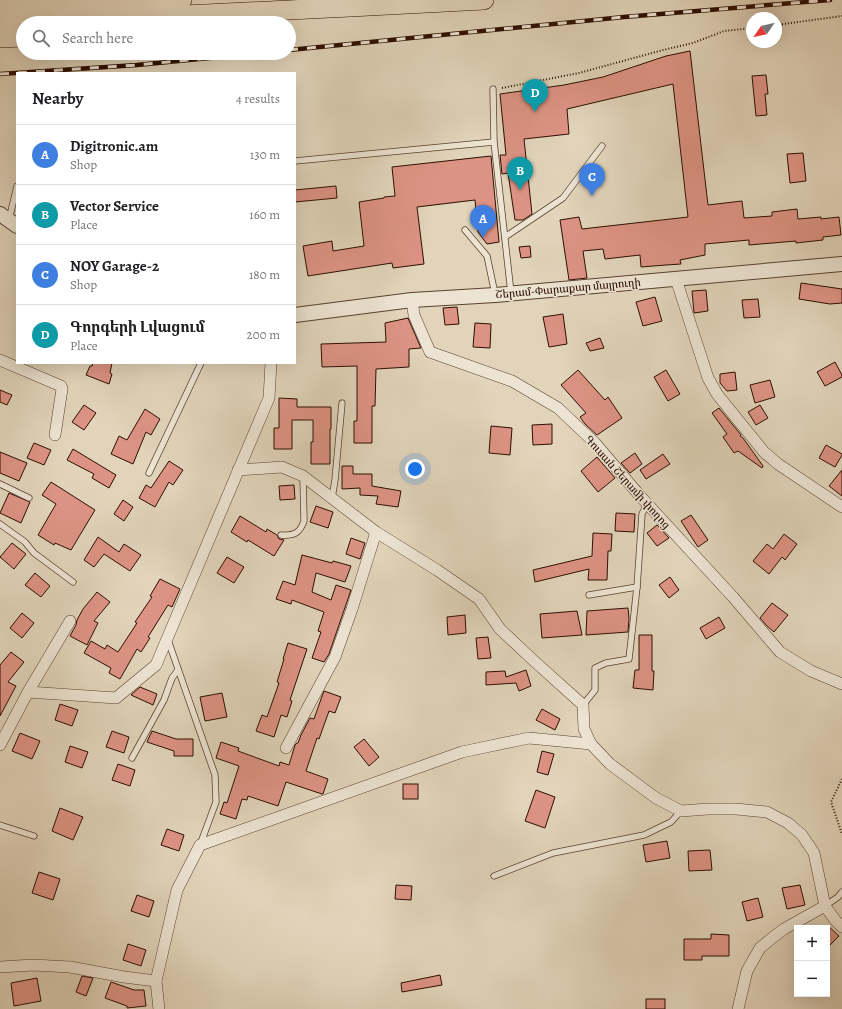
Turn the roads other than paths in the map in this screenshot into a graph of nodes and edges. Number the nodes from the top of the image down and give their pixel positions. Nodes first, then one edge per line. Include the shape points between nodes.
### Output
1 (182, 0) edge
2 (484, 0) edge
3 (0, 8) edge
4 (174, 16) edge
5 (16, 23) edge
6 (0, 24) edge
7 (16, 37) edge
8 (0, 38) edge
9 (493, 89) road end
10 (494, 142) junction
11 (602, 146) dead end
12 (296, 161) edge
13 (16, 190) edge
14 (9, 220) edge
15 (465, 230) dead end
16 (505, 237) junction
17 (842, 264) edge
18 (676, 279) junction
19 (511, 293) junction
20 (495, 295) junction
21 (412, 300) junction
22 (296, 315) edge
23 (0, 360) edge
24 (201, 364) edge
25 (271, 364) edge
26 (342, 403) dead end
27 (55, 435) dead end
28 (238, 470) junction
29 (149, 474) dead end
30 (303, 476) junction
31 (0, 484) edge
32 (29, 498) dead end
33 (332, 498) junction
34 (647, 504) junction
35 (842, 507) edge
36 (0, 524) edge
37 (376, 532) junction
38 (281, 535) dead end
39 (73, 582) dead end
40 (637, 587) junction
41 (589, 595) dead end
42 (70, 621) dead end
43 (167, 639) junction
44 (178, 670) junction
45 (842, 684) edge
46 (28, 692) junction
47 (583, 705) junction
48 (591, 744) junction
49 (0, 745) edge
50 (286, 748) dead end
51 (132, 758) dead end
52 (681, 811) junction
53 (0, 825) edge
54 (34, 836) dead end
55 (200, 845) junction
56 (494, 876) dead end
57 (842, 892) edge
58 (824, 906) junction
59 (842, 927) edge
60 (0, 966) edge
61 (156, 981) junction
62 (159, 1009) edge
63 (738, 1009) edge

1 - 3 highway
2 - 4 highway
5 - 6 highway
7 - 8 highway
9 - 10 lane
10 - 12 lane
10 - 16 lane
11 - 16 lane via 564,198
13 - 14 lane
15 - 20 lane via 486,256
16 - 19 lane
17 - 18 street, Շերամ-Փարաքար մայրուղի
18 - 19 street, Շերամ-Փարաքար մայրուղի
18 - 35 street via 708,378 717,394 764,452
19 - 20 street, Շերամ-Փարաքար մայրուղի
20 - 21 street, Շերամ-Փարաքար մայրուղի
21 - 22 street, Շերամ-Փարաքար մայրուղի
21 - 34 street, Գուսան Շերամի փողոց via 414,315 430,352 512,381 558,408 595,443
23 - 27 street via 61,386
24 - 29 lane
25 - 28 street via 269,398
26 - 33 lane
28 - 30 street via 282,467
28 - 43 street
30 - 33 street
30 - 38 lane via 302,527 290,536
31 - 32 lane
33 - 37 street
34 - 40 lane via 642,514
34 - 45 street, Գուսան Շերամի փողոց via 780,652 811,671
36 - 39 lane
37 - 47 street via 479,599 500,629
37 - 50 street via 335,657
40 - 41 lane
40 - 47 lane via 629,659 606,663 595,668 595,690
42 - 46 street
43 - 44 lane
43 - 46 street via 156,665 116,698
44 - 51 lane
44 - 55 lane via 215,775 216,802
46 - 49 street
47 - 48 street via 584,729
48 - 52 street via 610,764 656,798
48 - 55 street via 529,738 462,752
52 - 56 lane via 672,822 644,835 553,853
52 - 58 street via 736,809 767,812 788,823 802,835 814,854
53 - 54 lane
55 - 61 street via 177,890
57 - 58 lane
58 - 59 street
58 - 63 street via 784,929 760,948 747,971
60 - 61 street via 70,967
61 - 62 street

